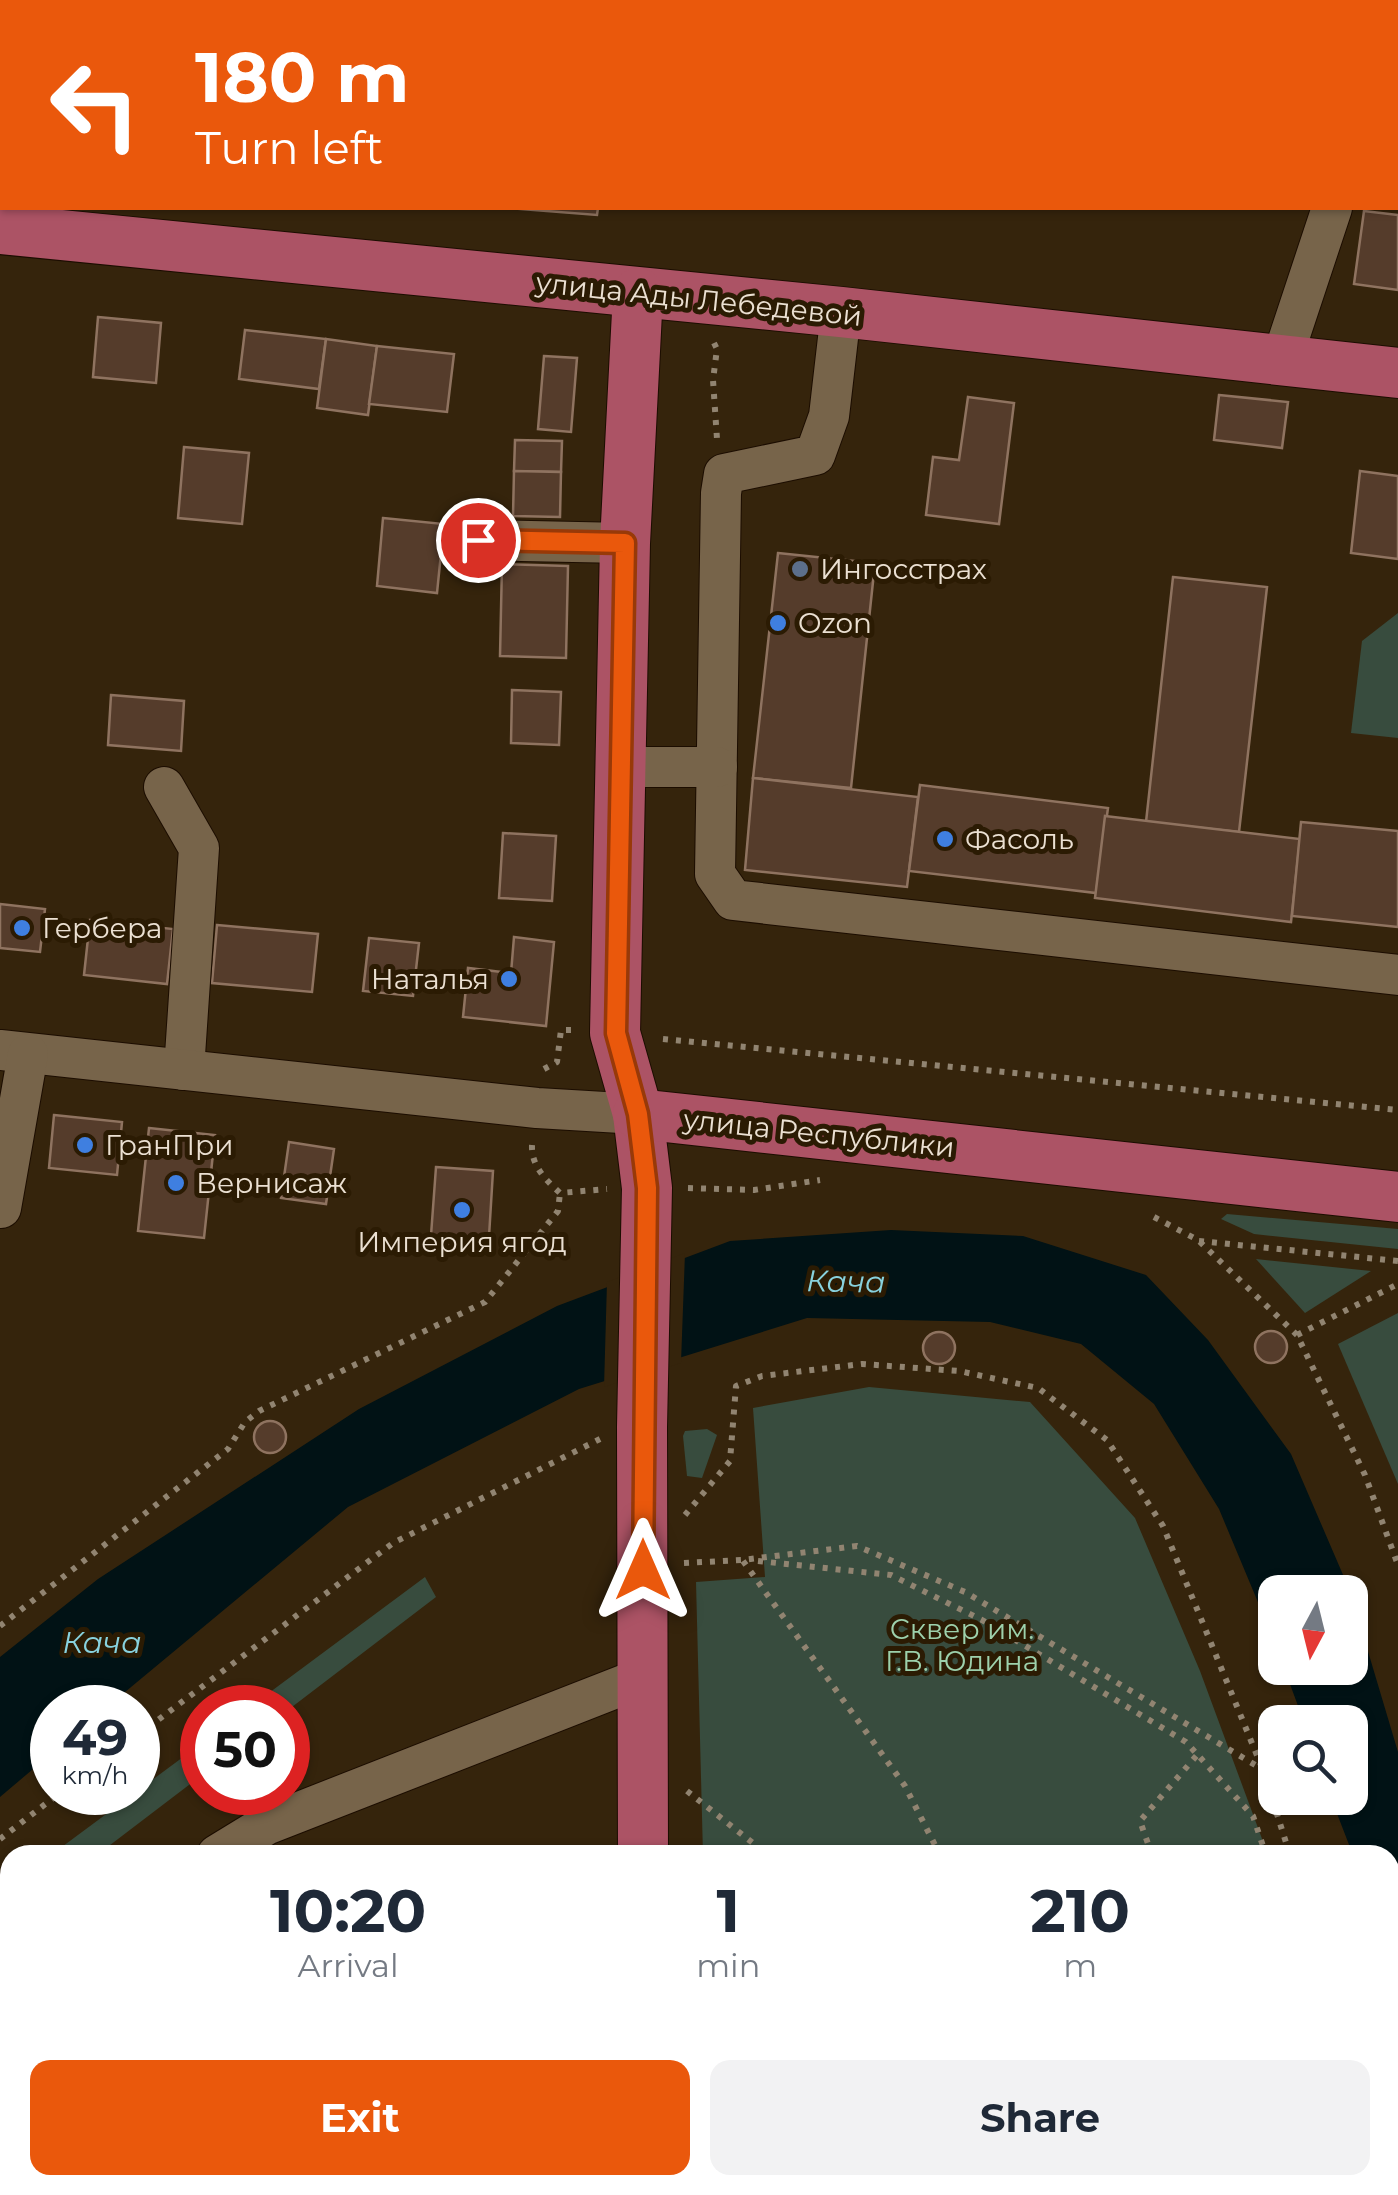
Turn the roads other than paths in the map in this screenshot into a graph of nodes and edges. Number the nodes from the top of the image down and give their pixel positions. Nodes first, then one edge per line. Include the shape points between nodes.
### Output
1 (1331, 210) edge
2 (0, 229) edge
3 (638, 293) junction
4 (841, 312) junction
5 (1282, 358) junction
6 (1398, 373) edge
7 (478, 540) dead end
8 (625, 543) junction
9 (622, 767) junction
10 (718, 767) junction
11 (164, 787) dead end
12 (1398, 975) edge
13 (14, 1052) edge
14 (184, 1070) junction
15 (638, 1114) junction
16 (1398, 1197) edge
17 (1, 1208) edge
18 (644, 1677) junction
19 (234, 1845) edge
20 (643, 1845) edge

1 - 5 street
2 - 3 main road, улица Ады Лебедевой
3 - 4 main road, улица Ады Лебедевой
3 - 8 main road
4 - 5 main road, улица Ады Лебедевой
4 - 10 street via 830,416 815,455 724,474
5 - 6 main road, улица Ады Лебедевой
7 - 8 street
8 - 9 main road
9 - 10 street
9 - 15 main road via 616,1033
10 - 12 street via 716,874 733,900
11 - 14 street via 200,848
13 - 14 street, улица Республики
13 - 17 street
14 - 15 street, улица Республики
15 - 16 main road, улица Республики
15 - 18 main road via 649,1194 622,1427
18 - 19 street via 266,1826
18 - 20 main road

